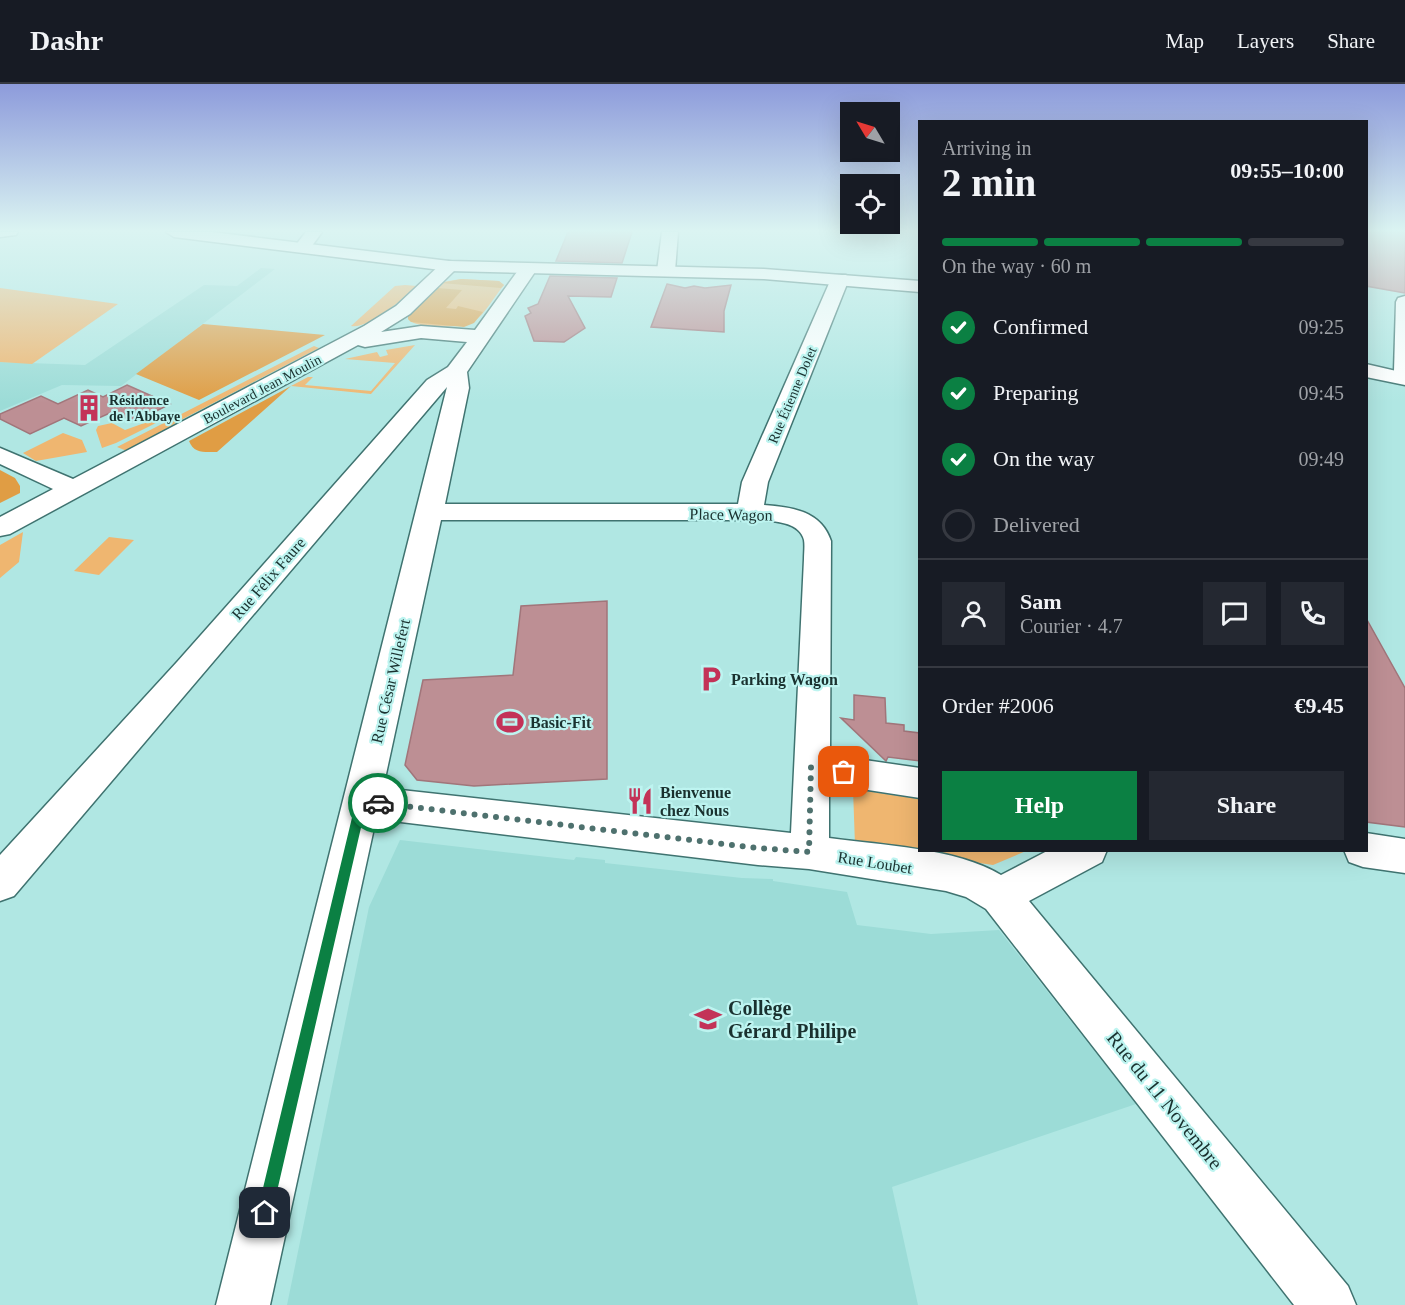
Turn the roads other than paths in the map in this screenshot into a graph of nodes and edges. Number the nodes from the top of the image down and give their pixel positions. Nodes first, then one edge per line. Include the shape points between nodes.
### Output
1 (425, 289) edge
2 (514, 289) edge
3 (836, 289) edge
4 (1405, 302) edge
5 (403, 310) junction
6 (421, 332) junction
7 (482, 337) junction
8 (334, 350) junction
9 (1368, 370) edge
10 (1405, 371) edge
11 (1405, 379) edge
12 (443, 391) junction
13 (0, 455) edge
14 (74, 489) junction
15 (430, 512) junction
16 (748, 512) junction
17 (0, 528) edge
18 (811, 767) junction
19 (918, 783) edge
20 (361, 801) junction
21 (1368, 851) edge
22 (809, 852) junction
23 (1084, 852) edge
24 (1405, 856) edge
25 (0, 883) edge
26 (1000, 896) junction
27 (243, 1305) edge
28 (1329, 1305) edge

1 - 5 street, Boulevard Jean Moulin
2 - 7 street, Rue Félix Faure
3 - 16 street, Rue Étienne Dolet via 755,482
4 - 10 street
5 - 6 street via 400,322
5 - 8 street, Boulevard Jean Moulin
6 - 7 street
6 - 8 street
7 - 12 street, Rue Félix Faure
8 - 14 street, Boulevard Jean Moulin
9 - 11 street
12 - 15 street, Rue César Willefert
12 - 25 street, Rue Félix Faure
13 - 14 street
14 - 17 street, Boulevard Jean Moulin
15 - 16 street, Place Wagon
15 - 20 street, Rue César Willefert
16 - 18 street, Place Wagon via 797,519 812,529 817,538
18 - 19 street
18 - 22 street, Place Wagon
20 - 22 street, Rue Loubet
20 - 27 street, Rue César Willefert
21 - 24 street
22 - 26 street, Rue Loubet via 946,873 976,881
23 - 26 street
26 - 28 street, Rue du 11 Novembre

